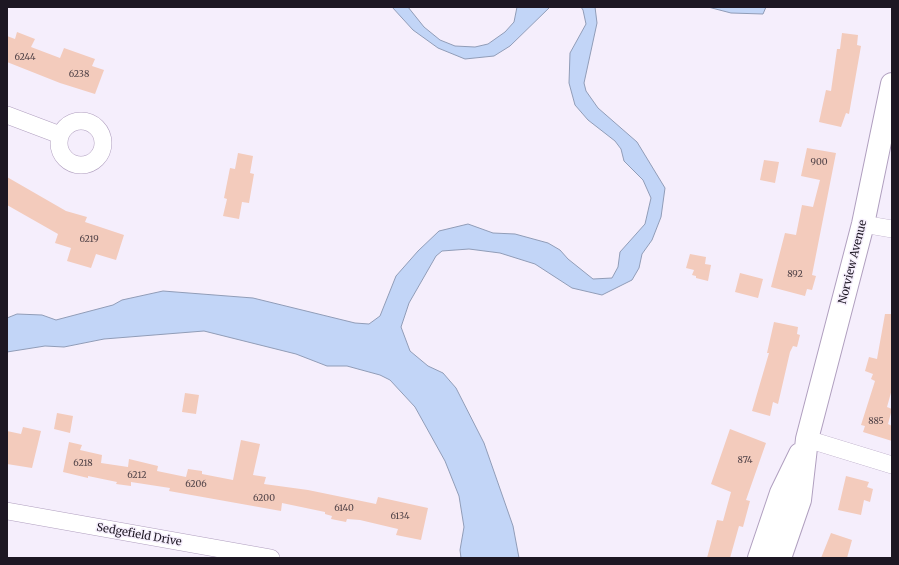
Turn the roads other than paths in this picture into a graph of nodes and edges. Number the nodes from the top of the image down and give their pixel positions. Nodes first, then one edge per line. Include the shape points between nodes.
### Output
1 (892, 84) edge
2 (7, 115) edge
3 (60, 135) dead end
4 (863, 224) junction
5 (892, 230) edge
6 (807, 439) junction
7 (892, 465) edge
8 (7, 511) edge
9 (271, 558) edge
10 (759, 558) edge
11 (780, 558) edge

1 - 4 street, Norview Avenue
2 - 3 street
4 - 5 street
4 - 6 street, Norview Avenue
6 - 7 street
6 - 10 street, Norview Avenue via 781,492
6 - 11 street, Norview Avenue via 800,500
8 - 9 street, Sedgefield Drive

